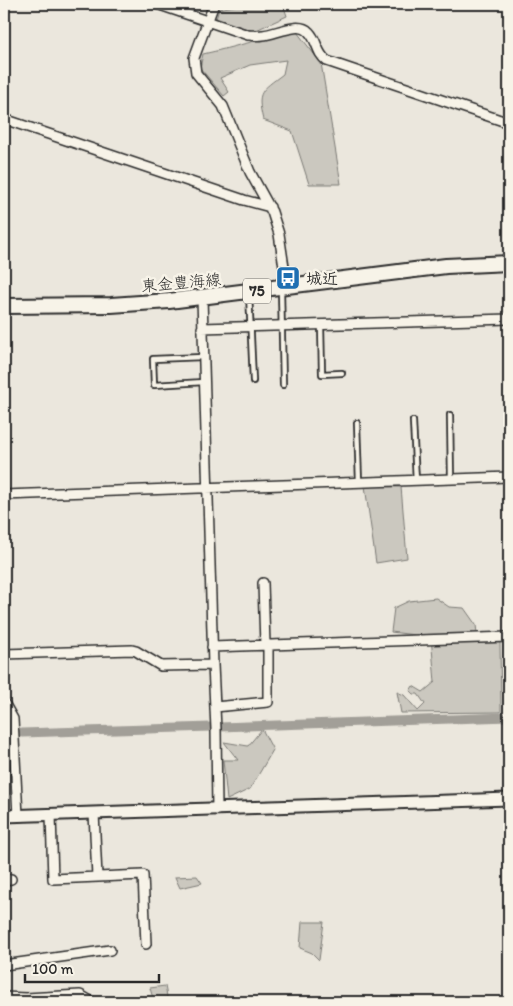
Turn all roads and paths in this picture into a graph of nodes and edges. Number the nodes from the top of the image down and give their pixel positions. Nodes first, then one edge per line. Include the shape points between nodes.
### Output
1 (157, 4) edge
2 (214, 4) edge
3 (208, 21) junction
4 (4, 119) edge
5 (509, 123) edge
6 (270, 207) junction
7 (509, 263) edge
8 (284, 288) junction
9 (249, 292) junction
10 (202, 298) junction
11 (4, 306) edge
12 (509, 319) edge
13 (321, 324) junction
14 (282, 326) junction
15 (251, 327) junction
16 (202, 328) junction
17 (203, 357) junction
18 (342, 373) dead end
19 (204, 382) junction
20 (254, 382) dead end
21 (284, 385) dead end
22 (450, 416) dead end
23 (413, 421) dead end
24 (357, 423) dead end
25 (509, 478) edge
26 (451, 480) junction
27 (416, 481) junction
28 (360, 483) junction
29 (208, 488) junction
30 (4, 495) edge
31 (263, 583) dead end
32 (509, 637) edge
33 (266, 645) junction
34 (212, 647) junction
35 (4, 654) edge
36 (213, 665) junction
37 (4, 703) edge
38 (215, 707) junction
39 (509, 799) edge
40 (217, 810) junction
41 (94, 814) junction
42 (51, 815) junction
43 (4, 816) edge
44 (18, 816) junction
45 (98, 877) junction
46 (146, 944) dead end
47 (110, 950) dead end
48 (4, 965) edge
49 (4, 996) edge
50 (92, 1002) edge

1 - 3 street
2 - 3 street
3 - 5 street via 248,35 305,29 326,62
3 - 6 street via 194,58 196,73 223,106 250,172
4 - 6 street
6 - 8 street via 279,234
7 - 8 main road, 東金豊海線 / 75 via 446,266
8 - 9 main road, 東金豊海線 / 75
8 - 14 lane
9 - 10 main road, 東金豊海線 / 75
9 - 15 lane
10 - 11 main road, 東金豊海線 / 75 via 111,305
10 - 16 street
12 - 13 street
13 - 14 street
13 - 18 lane via 322,374
14 - 15 street
14 - 21 lane
15 - 16 street
15 - 20 lane
16 - 17 street
17 - 19 street
17 - 19 lane via 153,359 154,385
19 - 29 street
22 - 26 lane
23 - 27 lane
24 - 28 lane
25 - 26 street
26 - 27 street
27 - 28 street
28 - 29 street
29 - 30 street
29 - 34 street
31 - 33 street
32 - 33 street
33 - 34 street
33 - 38 street via 268,702
34 - 36 street
35 - 36 street via 136,650 161,666
36 - 38 street
37 - 44 street via 13,719
38 - 40 street
39 - 40 street
40 - 41 street
41 - 42 street
41 - 45 street
42 - 44 street
42 - 45 street via 53,878
43 - 44 street
45 - 46 street via 143,875
47 - 48 street
49 - 50 street via 26,998 80,994

